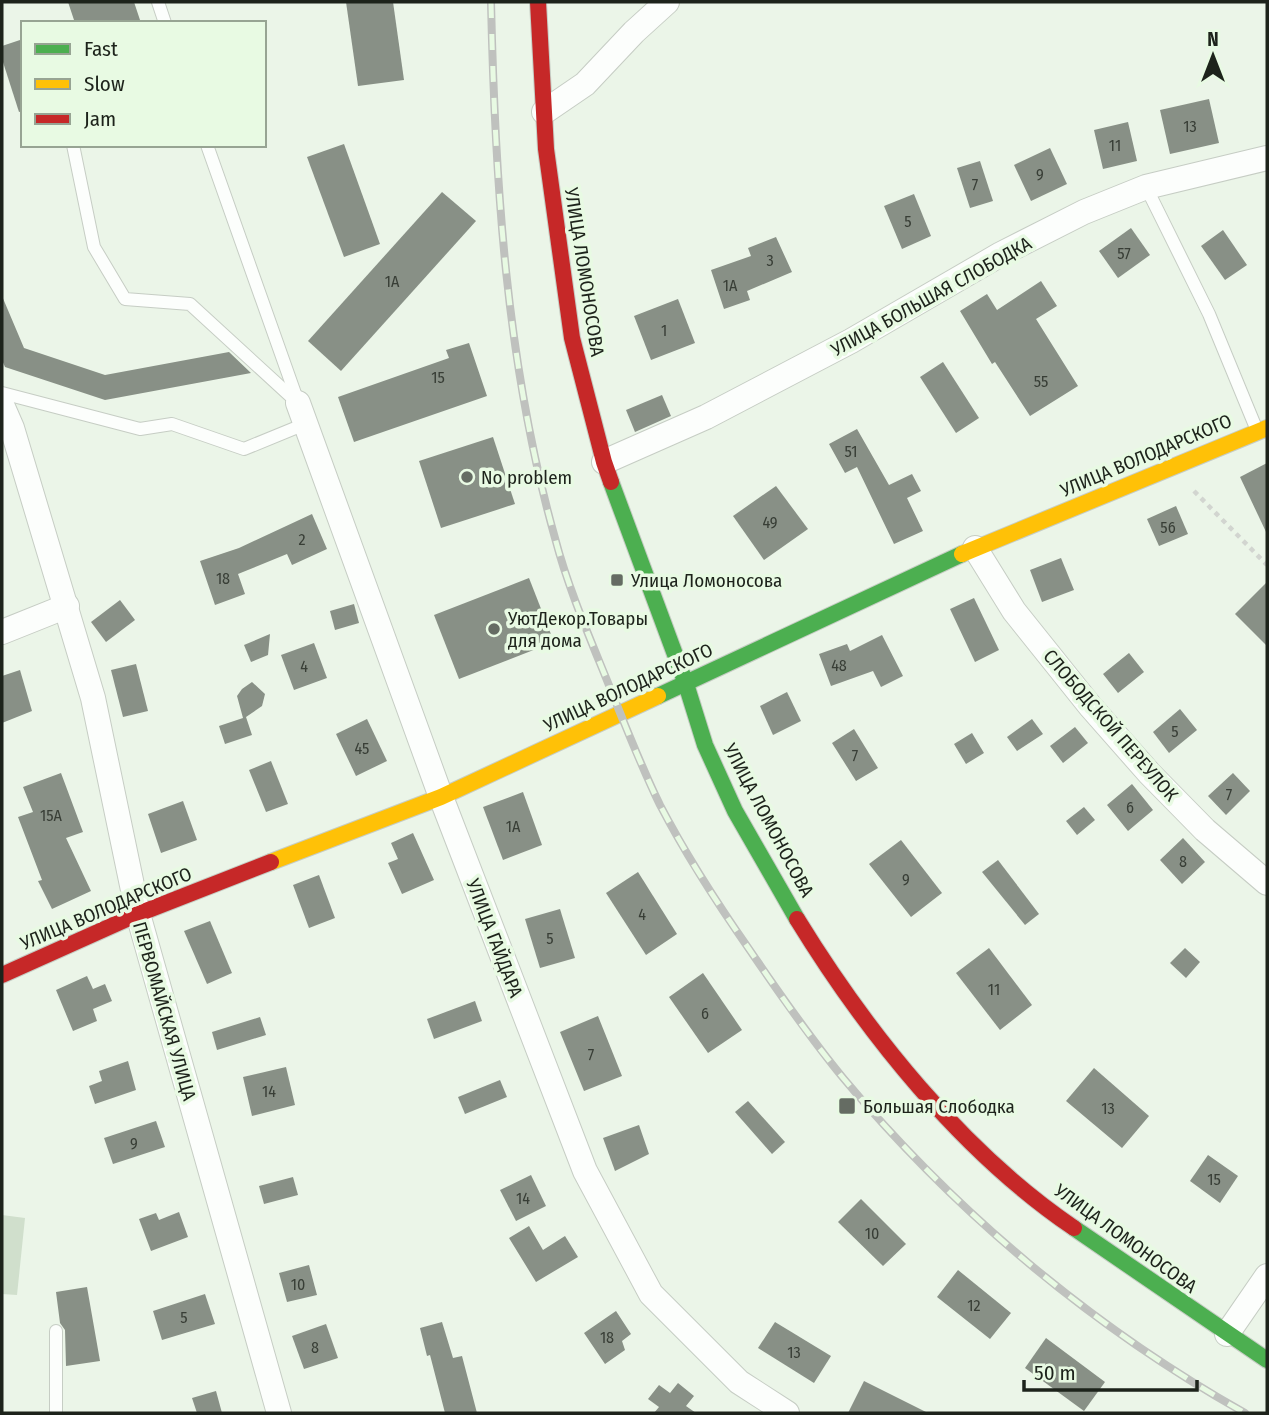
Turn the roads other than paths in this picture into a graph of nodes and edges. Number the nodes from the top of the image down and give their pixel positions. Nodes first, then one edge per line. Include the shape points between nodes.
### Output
1 (158, 2) edge
2 (538, 2) edge
3 (667, 2) edge
4 (164, 21) edge
5 (544, 112) junction
6 (73, 147) edge
7 (208, 147) edge
8 (1267, 158) edge
9 (1146, 187) junction
10 (2, 393) edge
11 (2, 405) edge
12 (302, 413) junction
13 (1262, 430) edge
14 (604, 462) junction
15 (975, 548) junction
16 (67, 606) junction
17 (2, 632) edge
18 (686, 684) junction
19 (440, 797) junction
20 (1267, 883) edge
21 (138, 914) junction
22 (2, 975) edge
23 (1267, 1276) edge
24 (56, 1331) dead end
25 (1227, 1334) junction
26 (1267, 1360) edge
27 (56, 1413) edge
28 (279, 1413) edge
29 (787, 1413) edge

1 - 4 lane
2 - 5 main road, УЛИЦА ЛОМОНОСОВА
3 - 5 street via 585,84
5 - 14 main road, УЛИЦА ЛОМОНОСОВА via 553,214 572,338
6 - 12 lane via 94,247 125,299 190,304
7 - 12 lane
8 - 9 street, УЛИЦА БОЛЬШАЯ СЛОБОДКА
9 - 13 lane
9 - 14 street, УЛИЦА БОЛЬШАЯ СЛОБОДКА via 1001,254 851,341 706,417
10 - 12 lane via 139,429 172,424 244,449
11 - 16 street, ПЕРВОМАЙСКАЯ УЛИЦА
12 - 19 street, УЛИЦА ГАЙДАРА
13 - 15 main road, УЛИЦА ВОЛОДАРСКОГО
14 - 18 main road, УЛИЦА ЛОМОНОСОВА
15 - 18 main road, УЛИЦА ВОЛОДАРСКОГО
15 - 20 street, СЛОБОДСКОЙ ПЕРЕУЛОК via 1014,611 1090,706 1205,830
16 - 17 street
16 - 21 street, ПЕРВОМАЙСКАЯ УЛИЦА via 93,698
18 - 19 main road, УЛИЦА ВОЛОДАРСКОГО
18 - 25 main road, УЛИЦА ЛОМОНОСОВА via 705,745 764,865 831,975 908,1074 955,1127 1066,1223
19 - 21 main road, УЛИЦА ВОЛОДАРСКОГО
19 - 29 street, УЛИЦА ГАЙДАРА via 585,1171 651,1294 740,1382
21 - 22 main road, УЛИЦА ВОЛОДАРСКОГО
21 - 28 street, ПЕРВОМАЙСКАЯ УЛИЦА
23 - 25 street
24 - 27 lane
25 - 26 main road, УЛИЦА ЛОМОНОСОВА

